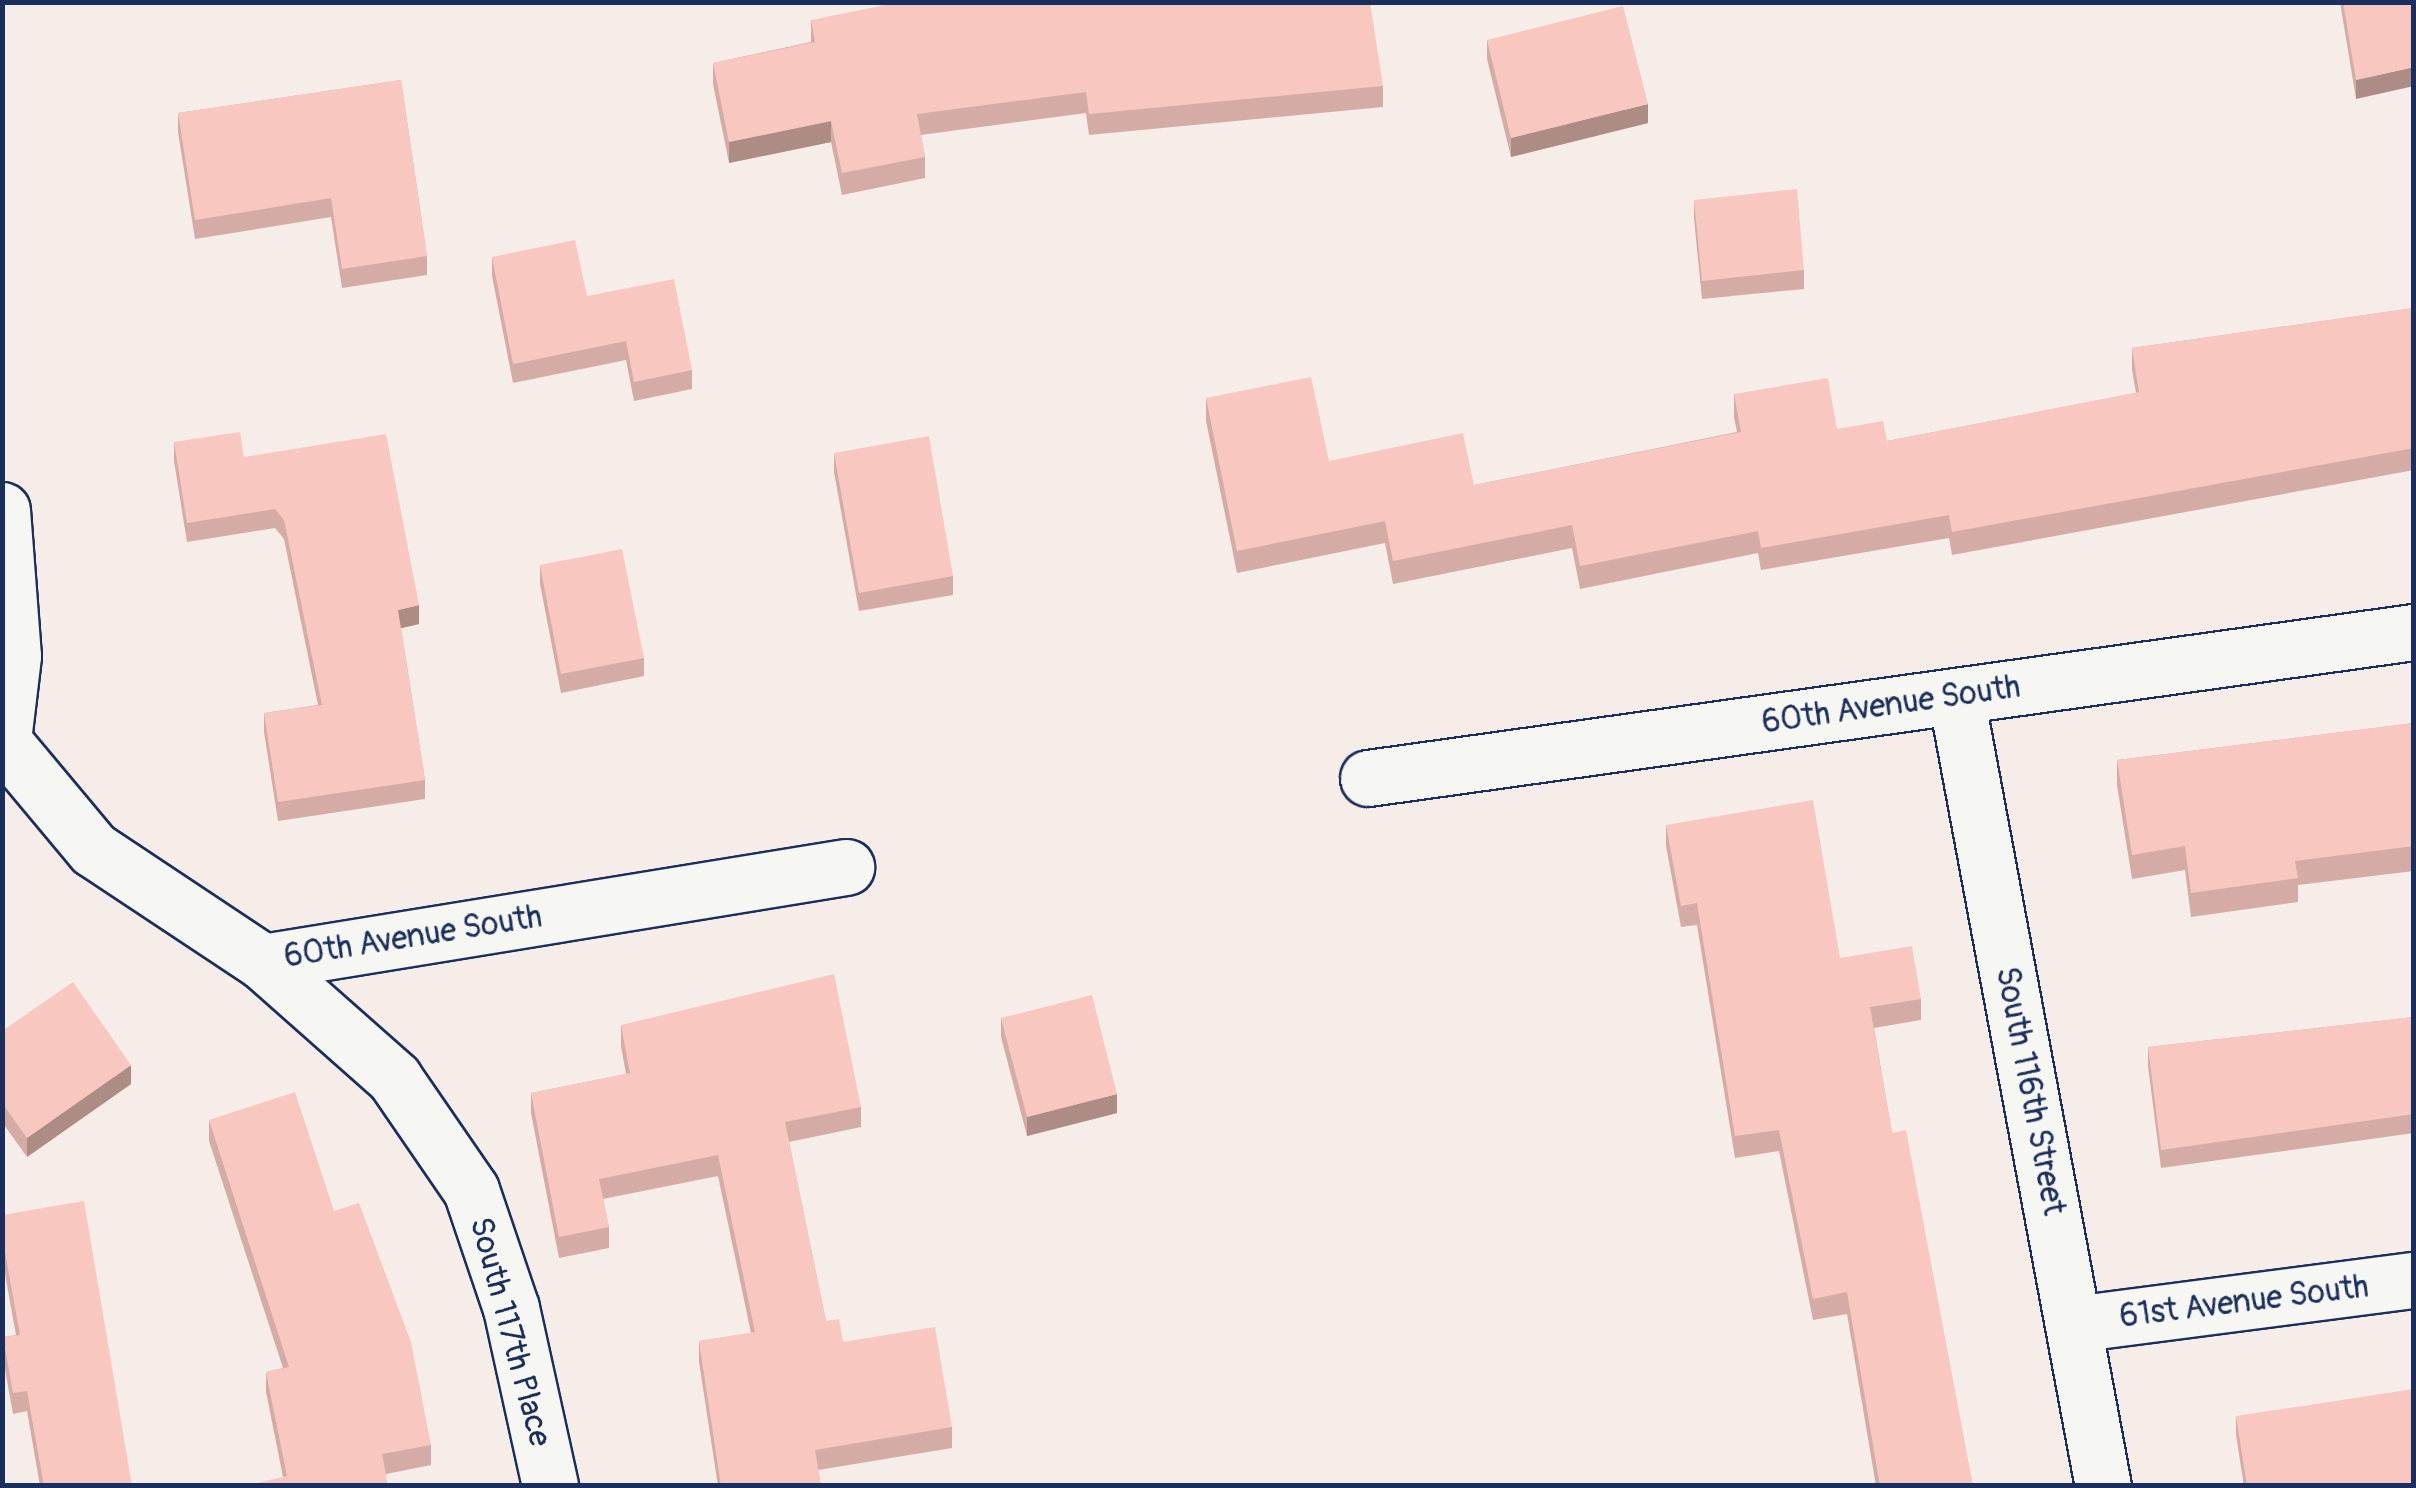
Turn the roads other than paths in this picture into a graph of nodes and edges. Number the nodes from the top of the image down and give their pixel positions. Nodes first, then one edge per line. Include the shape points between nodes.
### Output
1 (2, 510) edge
2 (2414, 632) edge
3 (1956, 696) junction
4 (3, 740) edge
5 (1368, 778) dead end
6 (846, 867) dead end
7 (263, 962) junction
8 (2414, 1280) edge
9 (2074, 1324) junction
10 (550, 1486) edge
11 (2103, 1486) edge

1 - 4 street via 12,656
2 - 3 street, 60th Avenue South
3 - 5 street, 60th Avenue South
3 - 9 street, South 116th Street
4 - 7 street, 60th Avenue South via 93,849
6 - 7 street, 60th Avenue South
7 - 10 street, South 117th Place via 394,1078 472,1190 511,1308
8 - 9 street, 61st Avenue South
9 - 11 street, South 116th Street

